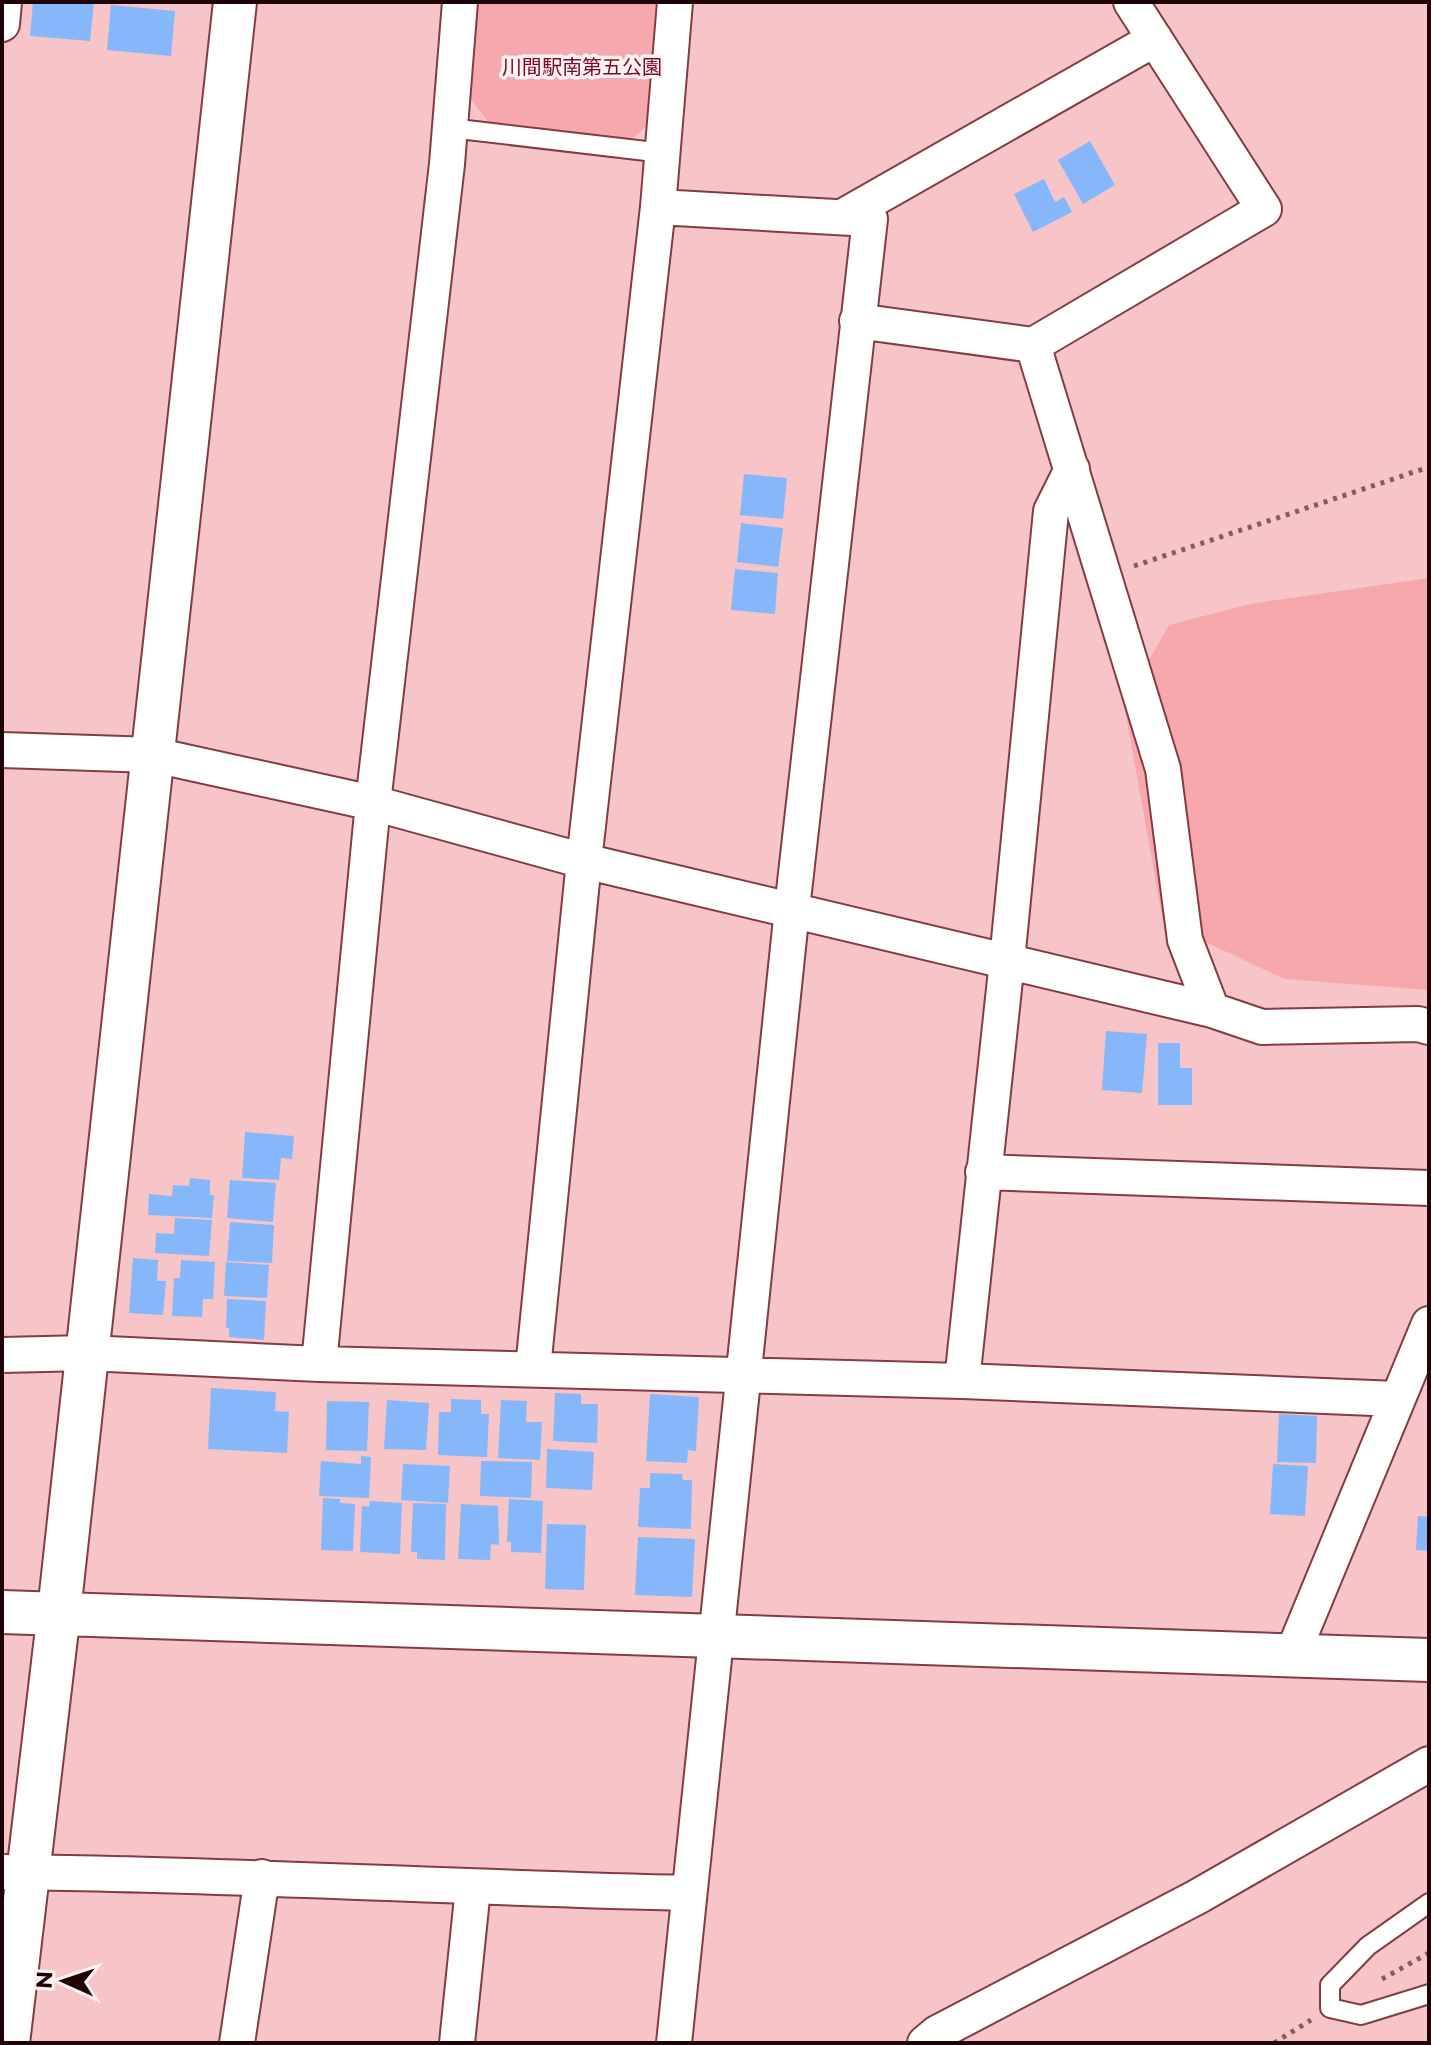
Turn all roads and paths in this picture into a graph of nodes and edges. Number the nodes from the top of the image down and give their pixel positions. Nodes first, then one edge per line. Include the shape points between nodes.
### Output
1 (4, 2) edge
2 (235, 2) edge
3 (460, 2) edge
4 (675, 2) edge
5 (1131, 2) edge
6 (2, 24) edge
7 (1155, 39) junction
8 (450, 128) junction
9 (663, 153) junction
10 (658, 207) junction
11 (842, 217) junction
12 (857, 321) junction
13 (1033, 345) junction
14 (1429, 467) edge
15 (1072, 469) junction
16 (1105, 575) junction
17 (2, 750) edge
18 (154, 755) junction
19 (373, 803) junction
20 (584, 861) junction
21 (792, 909) junction
22 (1007, 961) junction
23 (1212, 1010) junction
24 (1429, 1027) edge
25 (983, 1172) junction
26 (1429, 1188) edge
27 (1429, 1324) edge
28 (87, 1353) junction
29 (2, 1355) edge
30 (319, 1364) junction
31 (533, 1368) junction
32 (744, 1376) junction
33 (962, 1381) junction
34 (1397, 1399) junction
35 (2, 1612) edge
36 (59, 1612) junction
37 (718, 1635) junction
38 (1292, 1655) junction
39 (1429, 1660) edge
40 (1429, 1764) edge
41 (15, 1872) edge
42 (262, 1877) junction
43 (473, 1888) junction
44 (689, 1893) junction
45 (1429, 1903) edge
46 (1429, 1994) edge
47 (8, 2043) edge
48 (237, 2043) edge
49 (457, 2043) edge
50 (674, 2043) edge
51 (925, 2043) edge

1 - 6 street
2 - 18 street
3 - 8 street
4 - 9 street
5 - 7 street
7 - 11 street
7 - 13 street via 1264,209
8 - 9 lane
8 - 19 street
9 - 10 street
10 - 11 street
10 - 20 street
11 - 12 street via 870,219
12 - 13 street
12 - 21 street
13 - 15 street
14 - 16 path
15 - 16 street
15 - 22 street via 1051,511
16 - 23 street via 1163,769 1185,940
17 - 18 street
18 - 19 street
18 - 28 street
19 - 20 street
19 - 30 street
20 - 21 street
20 - 31 street
21 - 22 street
21 - 32 street
22 - 23 street
22 - 25 street
23 - 24 street via 1262,1027
25 - 26 street
25 - 33 street
27 - 34 street
28 - 29 street
28 - 30 street
28 - 36 street
30 - 31 street
31 - 32 street
32 - 33 street
32 - 37 street
33 - 34 street
34 - 38 street
35 - 36 street
36 - 37 street
36 - 41 street
37 - 38 street
37 - 44 street
38 - 39 street
40 - 51 street
41 - 42 street
41 - 47 street
42 - 43 street
42 - 48 street
43 - 44 street
43 - 49 street
44 - 50 street
45 - 46 lane via 1368,1946 1330,1985 1330,2008 1361,2015

